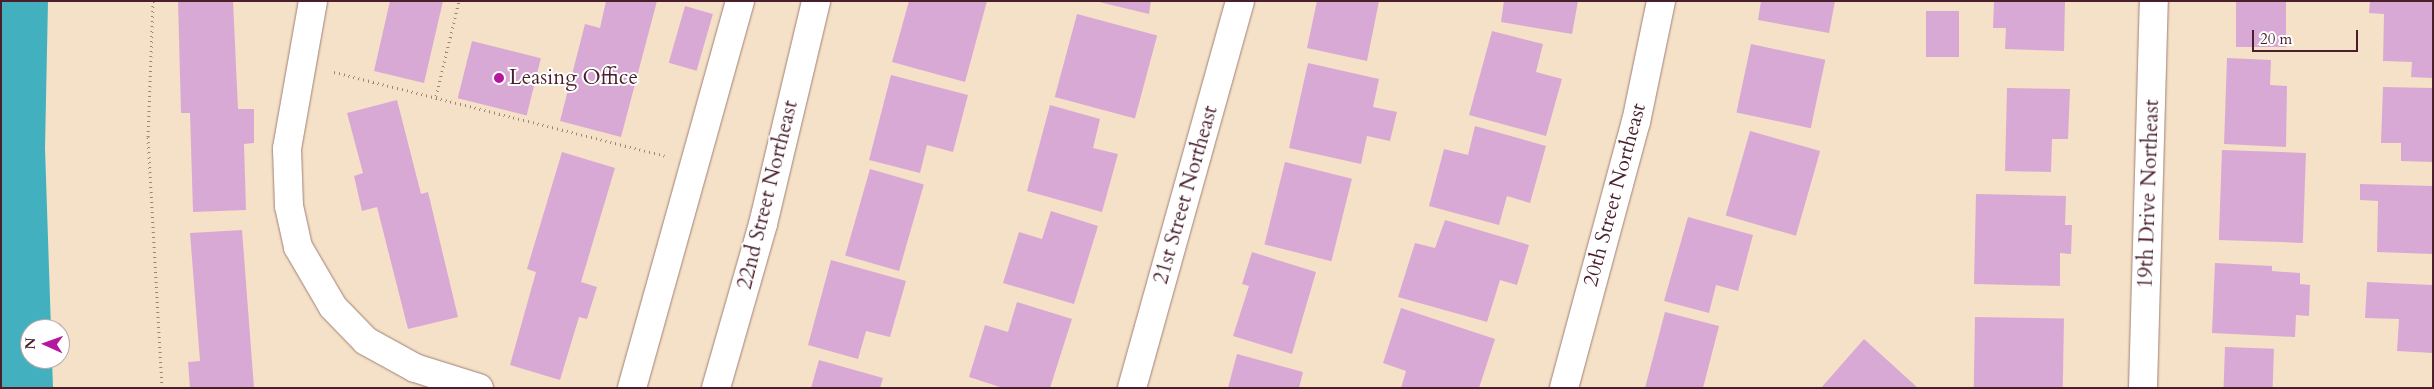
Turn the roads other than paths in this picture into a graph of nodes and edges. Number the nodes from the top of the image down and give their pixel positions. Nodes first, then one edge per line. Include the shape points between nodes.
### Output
1 (313, 1) edge
2 (740, 1) edge
3 (816, 1) edge
4 (1240, 1) edge
5 (1661, 1) edge
6 (2154, 1) edge
7 (479, 388) edge
8 (632, 388) edge
9 (716, 388) edge
10 (1132, 388) edge
11 (1564, 388) edge
12 (2143, 388) edge

1 - 7 street via 287,149 289,206 298,247 333,307 366,341 415,368
2 - 8 street
3 - 9 street, 22nd Street Northeast via 763,224
4 - 10 street, 21st Street Northeast
5 - 11 street, 20th Street Northeast via 1636,122
6 - 12 street, 19th Drive Northeast

